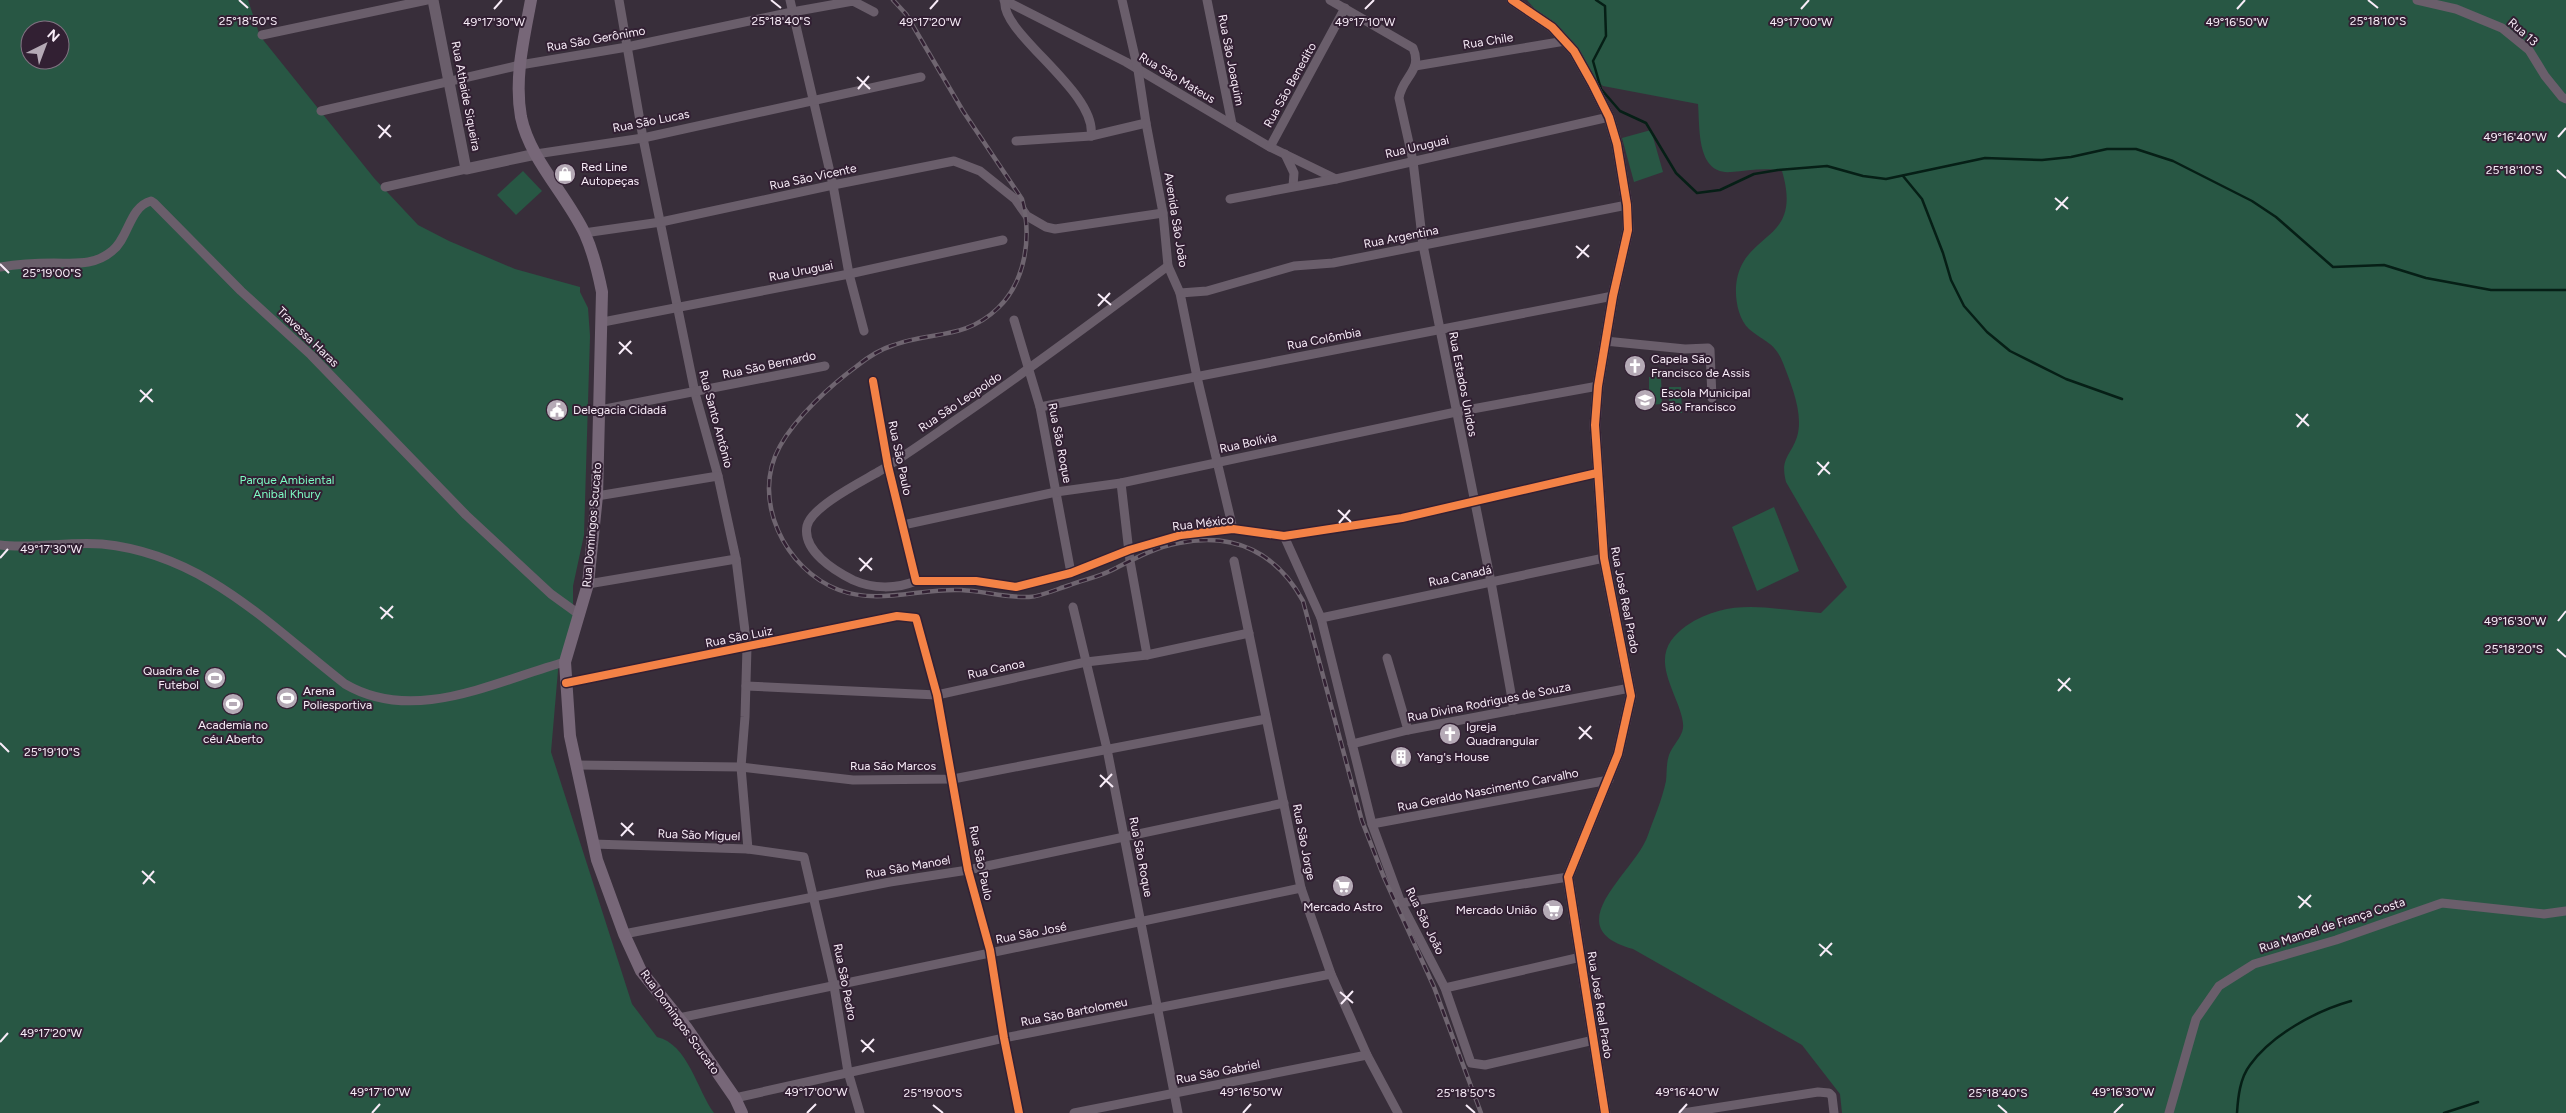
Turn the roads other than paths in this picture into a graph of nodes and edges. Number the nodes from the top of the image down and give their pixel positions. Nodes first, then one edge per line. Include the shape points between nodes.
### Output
1 (427, 0) edge
2 (433, 0) edge
3 (531, 0) edge
4 (618, 0) edge
5 (790, 0) edge
6 (1004, 0) edge
7 (1122, 0) edge
8 (1207, 0) edge
9 (1330, 0) edge
10 (1512, 0) edge
11 (2417, 0) edge
12 (1345, 8) junction
13 (792, 12) junction
14 (874, 12) dead end
15 (262, 34) dead end
16 (1565, 42) junction
17 (627, 47) junction
18 (520, 65) junction
19 (1415, 66) junction
20 (1138, 70) junction
21 (921, 77) dead end
22 (450, 83) junction
23 (2566, 99) edge
24 (813, 101) junction
25 (322, 111) dead end
26 (1609, 116) junction
27 (1146, 123) junction
28 (1232, 124) junction
29 (1091, 136) junction
30 (643, 138) junction
31 (1016, 141) dead end
32 (1270, 147) junction
33 (536, 154) junction
34 (1285, 154) junction
35 (1413, 161) junction
36 (466, 169) junction
37 (1336, 179) junction
38 (833, 184) junction
39 (1293, 186) junction
40 (385, 187) dead end
41 (1230, 199) dead end
42 (1627, 205) junction
43 (1163, 213) junction
44 (661, 222) junction
45 (584, 233) junction
46 (1003, 240) dead end
47 (1423, 245) junction
48 (1168, 266) junction
49 (0, 267) edge
50 (849, 274) junction
51 (1180, 292) junction
52 (1613, 296) junction
53 (677, 308) junction
54 (1014, 320) dead end
55 (603, 322) junction
56 (1440, 329) junction
57 (864, 331) dead end
58 (1605, 341) junction
59 (825, 366) dead end
60 (1031, 369) junction
61 (1197, 377) junction
62 (873, 380) dead end
63 (1598, 386) junction
64 (695, 393) junction
65 (1712, 398) dead end
66 (1040, 407) junction
67 (600, 410) junction
68 (1456, 412) junction
69 (1216, 462) junction
70 (888, 466) junction
71 (1597, 473) junction
72 (718, 476) junction
73 (1121, 483) junction
74 (1056, 492) junction
75 (597, 496) junction
76 (1473, 500) junction
77 (903, 525) junction
78 (1233, 529) junction
79 (1284, 536) junction
80 (0, 545) edge
81 (1129, 550) junction
82 (1604, 558) junction
83 (736, 559) junction
84 (1234, 561) dead end
85 (1071, 574) junction
86 (916, 580) junction
87 (1491, 582) junction
88 (588, 584) junction
89 (1073, 607) dead end
90 (580, 615) junction
91 (916, 618) joint
92 (1321, 618) junction
93 (1249, 633) junction
94 (747, 647) junction
95 (1147, 655) junction
96 (1387, 658) dead end
97 (565, 662) junction
98 (1086, 662) junction
99 (566, 683) junction
100 (746, 686) junction
101 (1630, 688) junction
102 (937, 695) junction
103 (1514, 710) junction
104 (1266, 719) junction
105 (1408, 730) junction
106 (1352, 744) junction
107 (1107, 749) junction
108 (576, 765) junction
109 (741, 767) junction
110 (953, 779) junction
111 (1609, 780) junction
112 (1284, 803) junction
113 (1372, 824) junction
114 (1124, 835) junction
115 (593, 844) junction
116 (748, 849) junction
117 (804, 857) joint
118 (968, 870) junction
119 (1568, 877) junction
120 (1300, 888) junction
121 (814, 898) junction
122 (1401, 904) junction
123 (2566, 911) edge
124 (1141, 922) junction
125 (624, 934) junction
126 (991, 952) junction
127 (1581, 957) junction
128 (1331, 974) junction
129 (834, 986) junction
130 (1445, 988) junction
131 (1157, 1009) junction
132 (679, 1018) junction
133 (1004, 1038) junction
134 (1594, 1040) junction
135 (1367, 1055) junction
136 (848, 1072) junction
137 (1174, 1094) junction
138 (735, 1098) junction
139 (742, 1113) edge
140 (860, 1113) edge
141 (1019, 1113) edge
142 (1074, 1113) edge
143 (1178, 1113) edge
144 (1398, 1113) edge
145 (1605, 1113) edge
146 (1683, 1113) edge
147 (1834, 1113) edge
148 (2169, 1113) edge

1 - 15 street
2 - 22 street, Rua Athaide Siqueira
3 - 18 main road, Rua Domingos Scucato
4 - 17 street, Rua Santo Antônio
5 - 13 street
6 - 20 street, Rua São Mateus
6 - 29 street via 1014,24 1081,100 1093,126
7 - 20 street, Avenida São João
8 - 28 street, Rua São Joaquim
9 - 12 street
10 - 16 street, Rua José Real Prado via 1552,27
11 - 23 street, Rua 13 via 2456,9 2502,28 2529,50 2545,76
12 - 19 street via 1413,48 1418,58
12 - 32 street, Rua São Benedito
13 - 14 street, Rua São Gerônimo via 853,1
13 - 17 street, Rua São Gerônimo
13 - 24 street
16 - 19 street, Rua Chile
16 - 26 street, Rua José Real Prado via 1583,67
17 - 18 street, Rua São Gerônimo
17 - 30 street, Rua Santo Antônio
18 - 22 street, Rua São Gerônimo
18 - 33 main road, Rua Domingos Scucato via 522,119
19 - 35 street, Rua Estados Unidos via 1400,89 1399,98
20 - 27 street, Avenida São João
20 - 28 street, Rua São Mateus
21 - 24 street, Rua São Lucas
22 - 25 street, Rua São Gerônimo
22 - 36 street, Rua Athaide Siqueira
24 - 30 street, Rua São Lucas
24 - 38 street
26 - 35 street, Rua Uruguai
26 - 42 street, Rua José Real Prado
27 - 29 street
27 - 43 street, Avenida São João
28 - 32 street, Rua São Mateus
29 - 31 street
30 - 33 street, Rua São Lucas
30 - 44 street, Rua Santo Antônio
32 - 34 street, Rua São Mateus
33 - 36 street, Rua São Lucas
33 - 45 main road, Rua Domingos Scucato
34 - 37 street, Rua São Mateus
34 - 39 street via 1294,174
35 - 37 street, Rua Uruguai
35 - 47 street, Rua Estados Unidos
36 - 40 street, Rua São Lucas
37 - 39 street, Rua Uruguai
38 - 43 street, Rua São Vicente via 954,161 980,171 1016,199 1027,216 1046,227 1055,229
38 - 44 street, Rua São Vicente
38 - 50 street
39 - 41 street, Rua Uruguai
42 - 47 street, Rua Argentina
42 - 52 street, Rua José Real Prado via 1628,230
43 - 48 street, Avenida São João
44 - 45 street, Rua São Vicente
44 - 53 street, Rua Santo Antônio
45 - 55 main road, Rua Domingos Scucato via 597,267
46 - 50 street, Rua Uruguai
47 - 51 street, Rua Argentina via 1332,263 1294,266 1207,290
47 - 56 street, Rua Estados Unidos
48 - 51 street, Avenida São João
48 - 60 street, Rua São Leopoldo
49 - 90 street, Travessa Haras via 79,264 100,259 114,250 142,205 151,201 240,291 311,355 466,515 544,587
50 - 53 street, Rua Uruguai
50 - 57 street
51 - 61 street, Avenida São João
52 - 56 street, Rua Colômbia
52 - 58 street, Rua José Real Prado
53 - 55 street, Rua Uruguai
53 - 64 street, Rua Santo Antônio
54 - 60 street, Rua São Roque
55 - 67 main road, Rua Domingos Scucato
56 - 61 street, Rua Colômbia
56 - 68 street, Rua Estados Unidos
58 - 63 street, Rua José Real Prado
58 - 65 street via 1708,348
59 - 64 street, Rua São Bernardo
60 - 66 street, Rua São Roque
60 - 70 street, Rua São Leopoldo
61 - 66 street, Rua Colômbia
61 - 69 street, Avenida São João
62 - 70 street, Rua São Paulo
63 - 68 street, Rua Bolívia
63 - 71 street, Rua José Real Prado via 1595,425
64 - 67 street, Rua São Bernardo
64 - 72 street, Rua Santo Antônio
66 - 74 street, Rua São Roque
67 - 75 main road, Rua Domingos Scucato
68 - 69 street, Rua Bolívia
68 - 76 street, Rua Estados Unidos
69 - 73 street, Rua Bolívia
69 - 78 street, Avenida São João
70 - 77 street, Rua São Paulo
70 - 86 street, Rua São Leopoldo via 811,517 807,526 808,539 814,551 829,564 844,576 863,584 883,588
71 - 76 street, Rua México
71 - 82 street, Rua José Real Prado
72 - 75 street
72 - 83 street, Rua Santo Antônio
73 - 74 street, Rua Bolívia
73 - 81 street
74 - 77 street, Rua Bolívia
74 - 85 street, Rua São Roque
75 - 88 main road, Rua Domingos Scucato
76 - 79 street, Rua México via 1402,518
76 - 87 street, Rua Estados Unidos
77 - 86 street, Rua São Paulo
78 - 79 street, Rua México
78 - 81 street, Rua México via 1181,535
79 - 92 street, Rua São João
80 - 97 street via 102,544 165,558 193,569 247,604 345,684 381,700 408,702 470,692
81 - 85 street, Rua México
81 - 95 street
82 - 87 street, Rua Canadá
82 - 101 street, Rua José Real Prado
83 - 88 street
83 - 94 street, Rua Santo Antônio
84 - 93 street, Rua São Jorge
85 - 86 street, Rua México via 1016,587 976,581
87 - 92 street, Rua Canadá
87 - 103 street, Rua Estados Unidos
88 - 90 main road, Rua Domingos Scucato
89 - 98 street, Rua São Roque
90 - 97 main road, Rua Domingos Scucato
91 - 94 street, Rua São Luiz via 898,616
91 - 102 street, Rua São Paulo
92 - 106 street, Rua São João
93 - 95 street, Rua Canoa
93 - 104 street, Rua São Jorge
94 - 99 street, Rua São Luiz
94 - 100 street, Rua Santo Antônio
95 - 98 street, Rua Canoa
96 - 105 street
97 - 99 main road, Rua Domingos Scucato
98 - 102 street, Rua Canoa
98 - 107 street, Rua São Roque
99 - 108 main road, Rua Domingos Scucato
100 - 102 street, Rua Canoa
100 - 109 street, Rua Santo Antônio
101 - 103 street, Rua Divina Rodrigues de Souza
101 - 111 street, Rua José Real Prado via 1625,733
102 - 110 street, Rua São Paulo
103 - 105 street, Rua Divina Rodrigues de Souza
104 - 107 street, Rua São Marcos
104 - 112 street, Rua São Jorge
105 - 106 street, Rua Divina Rodrigues de Souza
106 - 113 street, Rua São João
107 - 110 street, Rua São Marcos
107 - 114 street, Rua São Roque
108 - 109 street, Rua São Marcos
108 - 115 main road, Rua Domingos Scucato
109 - 110 street, Rua São Marcos via 853,780
109 - 116 street, Rua Santo Antônio
110 - 118 street, Rua São Paulo
111 - 113 street, Rua Geraldo Nascimento Carvalho
111 - 119 street, Rua José Real Prado
112 - 114 street, Rua São Manoel
112 - 120 street, Rua São Jorge
113 - 122 street, Rua São João
114 - 118 street, Rua São Manoel
114 - 124 street, Rua São Roque
115 - 116 street, Rua São Miguel
115 - 125 main road, Rua Domingos Scucato
116 - 117 street, Rua São Miguel
117 - 121 street, Rua São Pedro
118 - 121 street, Rua São Manoel
118 - 126 street, Rua São Paulo
119 - 122 street
119 - 127 street, Rua José Real Prado
120 - 124 street, Rua São José
120 - 128 street, Rua São Jorge
121 - 125 street, Rua São Manoel
121 - 129 street, Rua São Pedro
122 - 130 street, Rua São João
123 - 148 street, Rua Manoel de França Costa via 2544,914 2442,903 2254,964 2219,986 2196,1019
124 - 126 street, Rua São José
124 - 131 street, Rua São Roque
125 - 132 main road, Rua Domingos Scucato via 641,971
126 - 129 street, Rua São José
126 - 133 street, Rua São Paulo
127 - 130 street
127 - 134 street, Rua José Real Prado
128 - 131 street, Rua São Bartolomeu
128 - 135 street, Rua São Jorge
129 - 132 street, Rua São José
129 - 136 street, Rua São Pedro
130 - 134 street, Rua São João via 1472,1063 1485,1065
131 - 133 street, Rua São Bartolomeu
131 - 137 street, Rua São Roque
132 - 138 main road, Rua Domingos Scucato
133 - 136 street, Rua São Bartolomeu
133 - 141 street, Rua São Paulo
134 - 145 street, Rua José Real Prado
135 - 137 street, Rua São Gabriel
135 - 144 street, Rua São Jorge
136 - 138 street, Rua São Bartolomeu
136 - 140 street, Rua São Pedro
137 - 142 street, Rua São Gabriel
137 - 143 street, Rua São Roque
138 - 139 main road, Rua Domingos Scucato
146 - 147 street via 1818,1092 1832,1096

